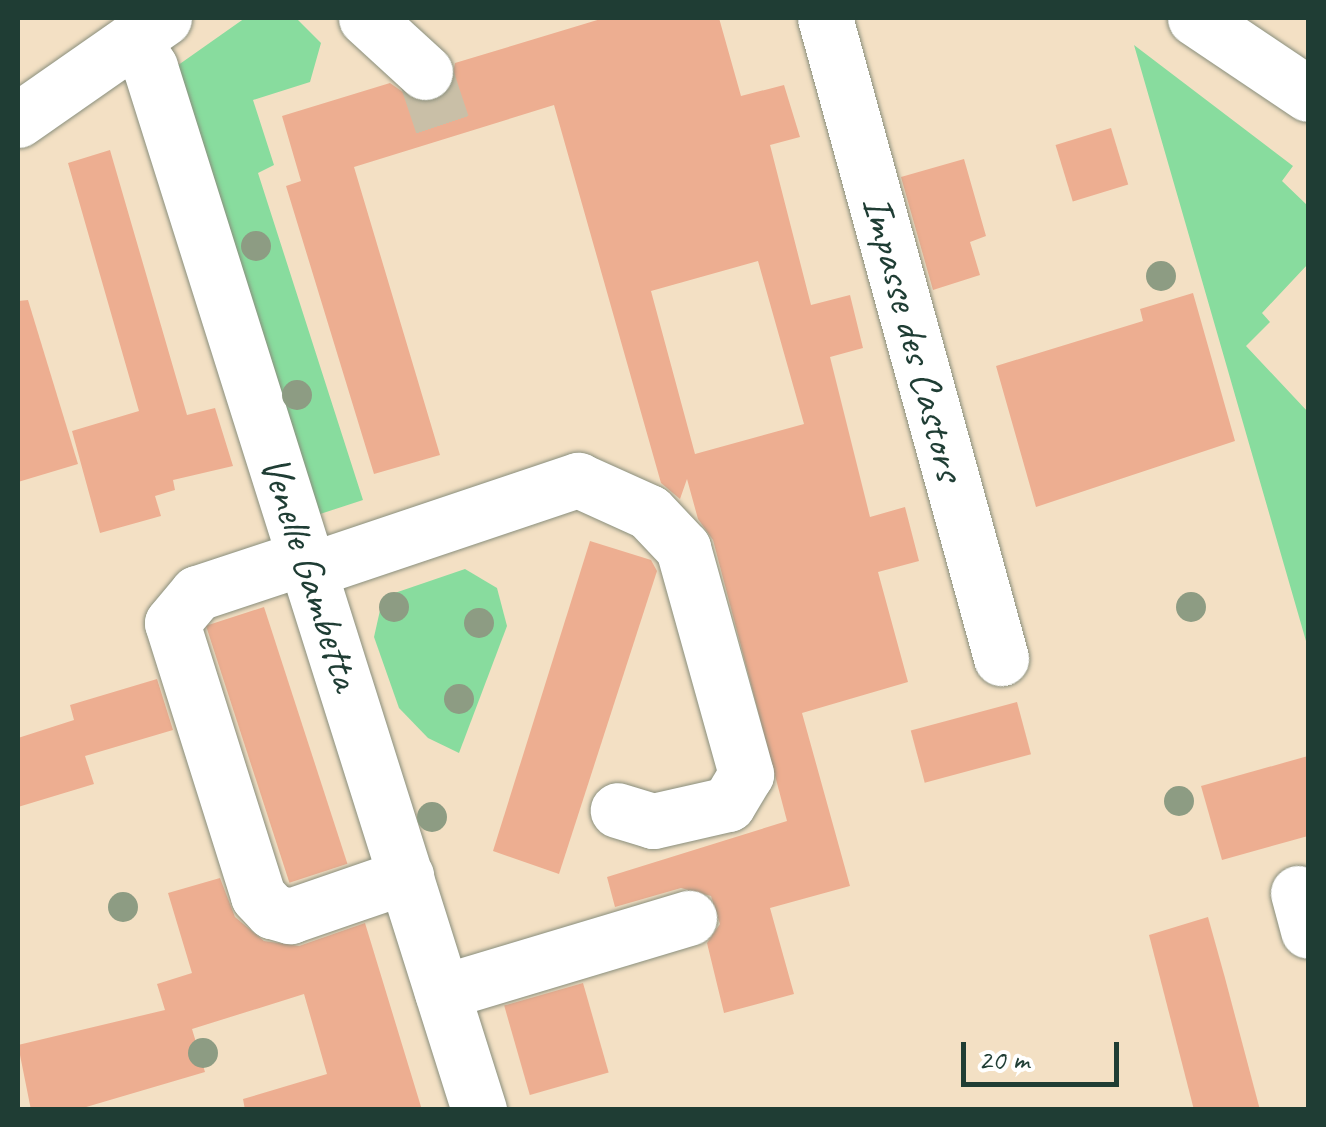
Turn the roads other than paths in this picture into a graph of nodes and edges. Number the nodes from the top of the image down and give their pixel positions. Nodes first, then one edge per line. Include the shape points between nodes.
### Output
1 (366, 18) edge
2 (825, 18) edge
3 (1195, 18) edge
4 (148, 29) edge
5 (425, 72) tunnel mouth
6 (1308, 94) edge
7 (18, 120) edge
8 (308, 564) junction
9 (1001, 658) dead end
10 (618, 810) dead end
11 (406, 876) junction
12 (688, 918) dead end
13 (442, 992) junction
14 (479, 1110) edge

1 - 5 street
2 - 9 street, Impasse des Castors
3 - 6 street
4 - 7 street
4 - 8 street, Venelle Gambetta via 150,66
8 - 10 street via 578,480 649,512 683,548 746,774 728,804 653,821
8 - 11 street, Venelle Gambetta
8 - 11 street via 197,593 172,624 258,896 272,912 290,916
11 - 13 street, Venelle Gambetta
12 - 13 street
13 - 14 street, Venelle Gambetta

